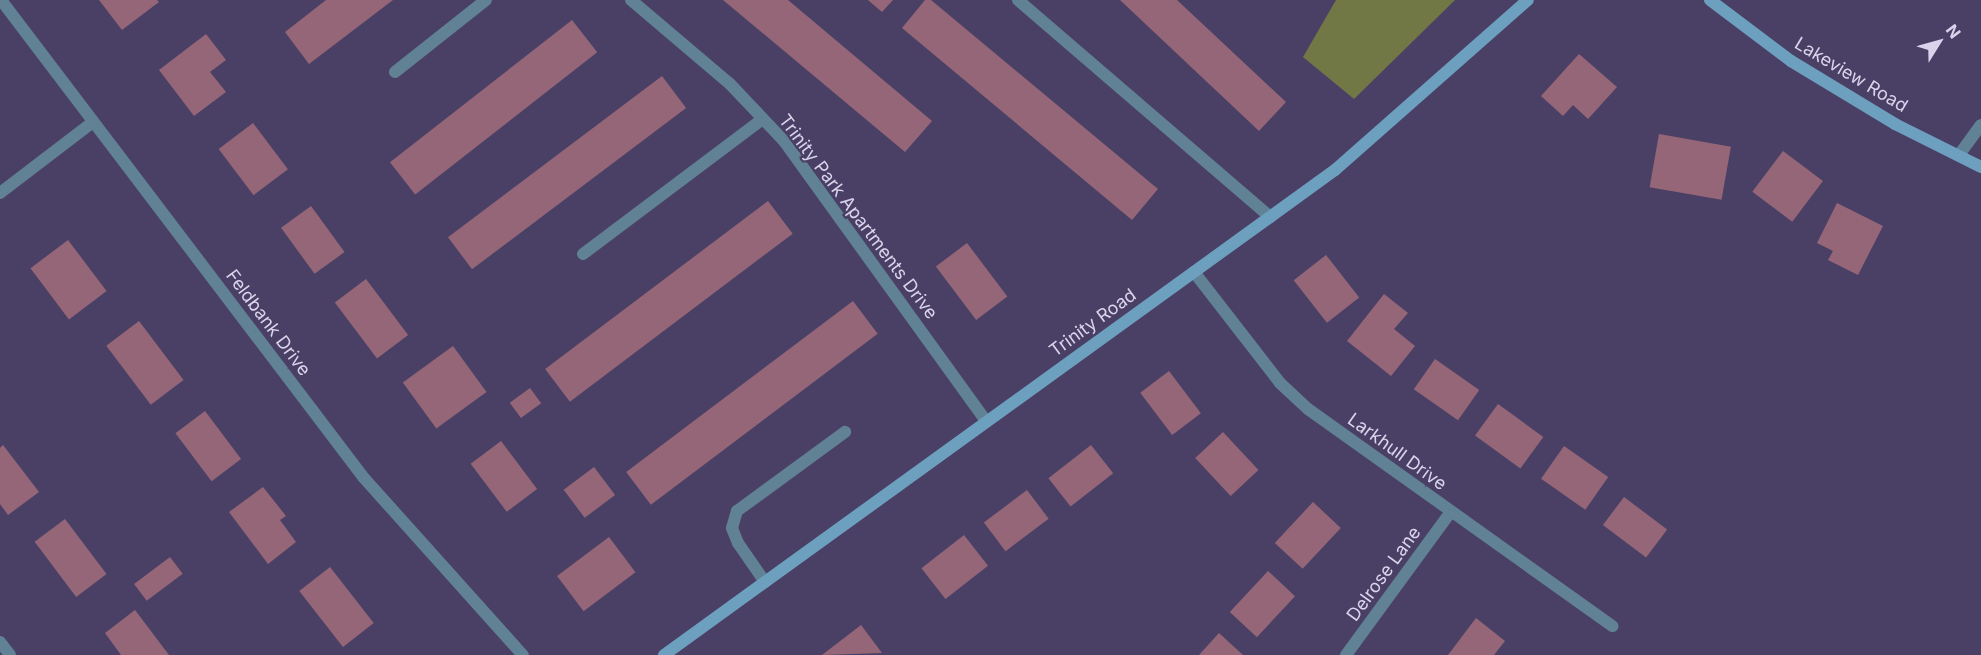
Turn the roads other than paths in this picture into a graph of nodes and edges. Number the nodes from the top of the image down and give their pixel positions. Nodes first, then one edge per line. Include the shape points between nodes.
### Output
1 (1, 0) edge
2 (486, 0) edge
3 (631, 0) edge
4 (1018, 0) edge
5 (1528, 0) edge
6 (1710, 0) edge
7 (395, 72) dead end
8 (764, 119) junction
9 (93, 122) junction
10 (1981, 125) edge
11 (1959, 155) junction
12 (1981, 167) edge
13 (0, 193) edge
14 (1270, 217) junction
15 (583, 254) dead end
16 (1194, 272) junction
17 (986, 421) junction
18 (845, 432) dead end
19 (1450, 513) junction
20 (765, 582) junction
21 (1612, 626) dead end
22 (0, 642) edge
23 (10, 655) edge
24 (523, 655) edge
25 (664, 655) edge
26 (1346, 655) edge

1 - 9 street, Feldbank Drive
2 - 7 street
3 - 8 street, Trinity Park Apartments Drive via 730,84
4 - 14 street
5 - 14 street, Trinity Road via 1395,121
6 - 11 street, Lakeview Road via 1791,61 1895,124
8 - 15 street
8 - 17 street, Trinity Park Apartments Drive via 784,141
9 - 13 street
9 - 24 street, Feldbank Drive via 364,478
10 - 11 street
11 - 12 street, Lakeview Road
14 - 16 street, Trinity Road
16 - 17 street, Trinity Road
16 - 19 street, Larkhull Drive via 1228,320 1301,402
17 - 20 street, Trinity Road
18 - 20 street via 737,511 732,528
19 - 21 street, Larkhull Drive
19 - 26 street, Delrose Lane
20 - 25 street, Trinity Road
22 - 23 street

